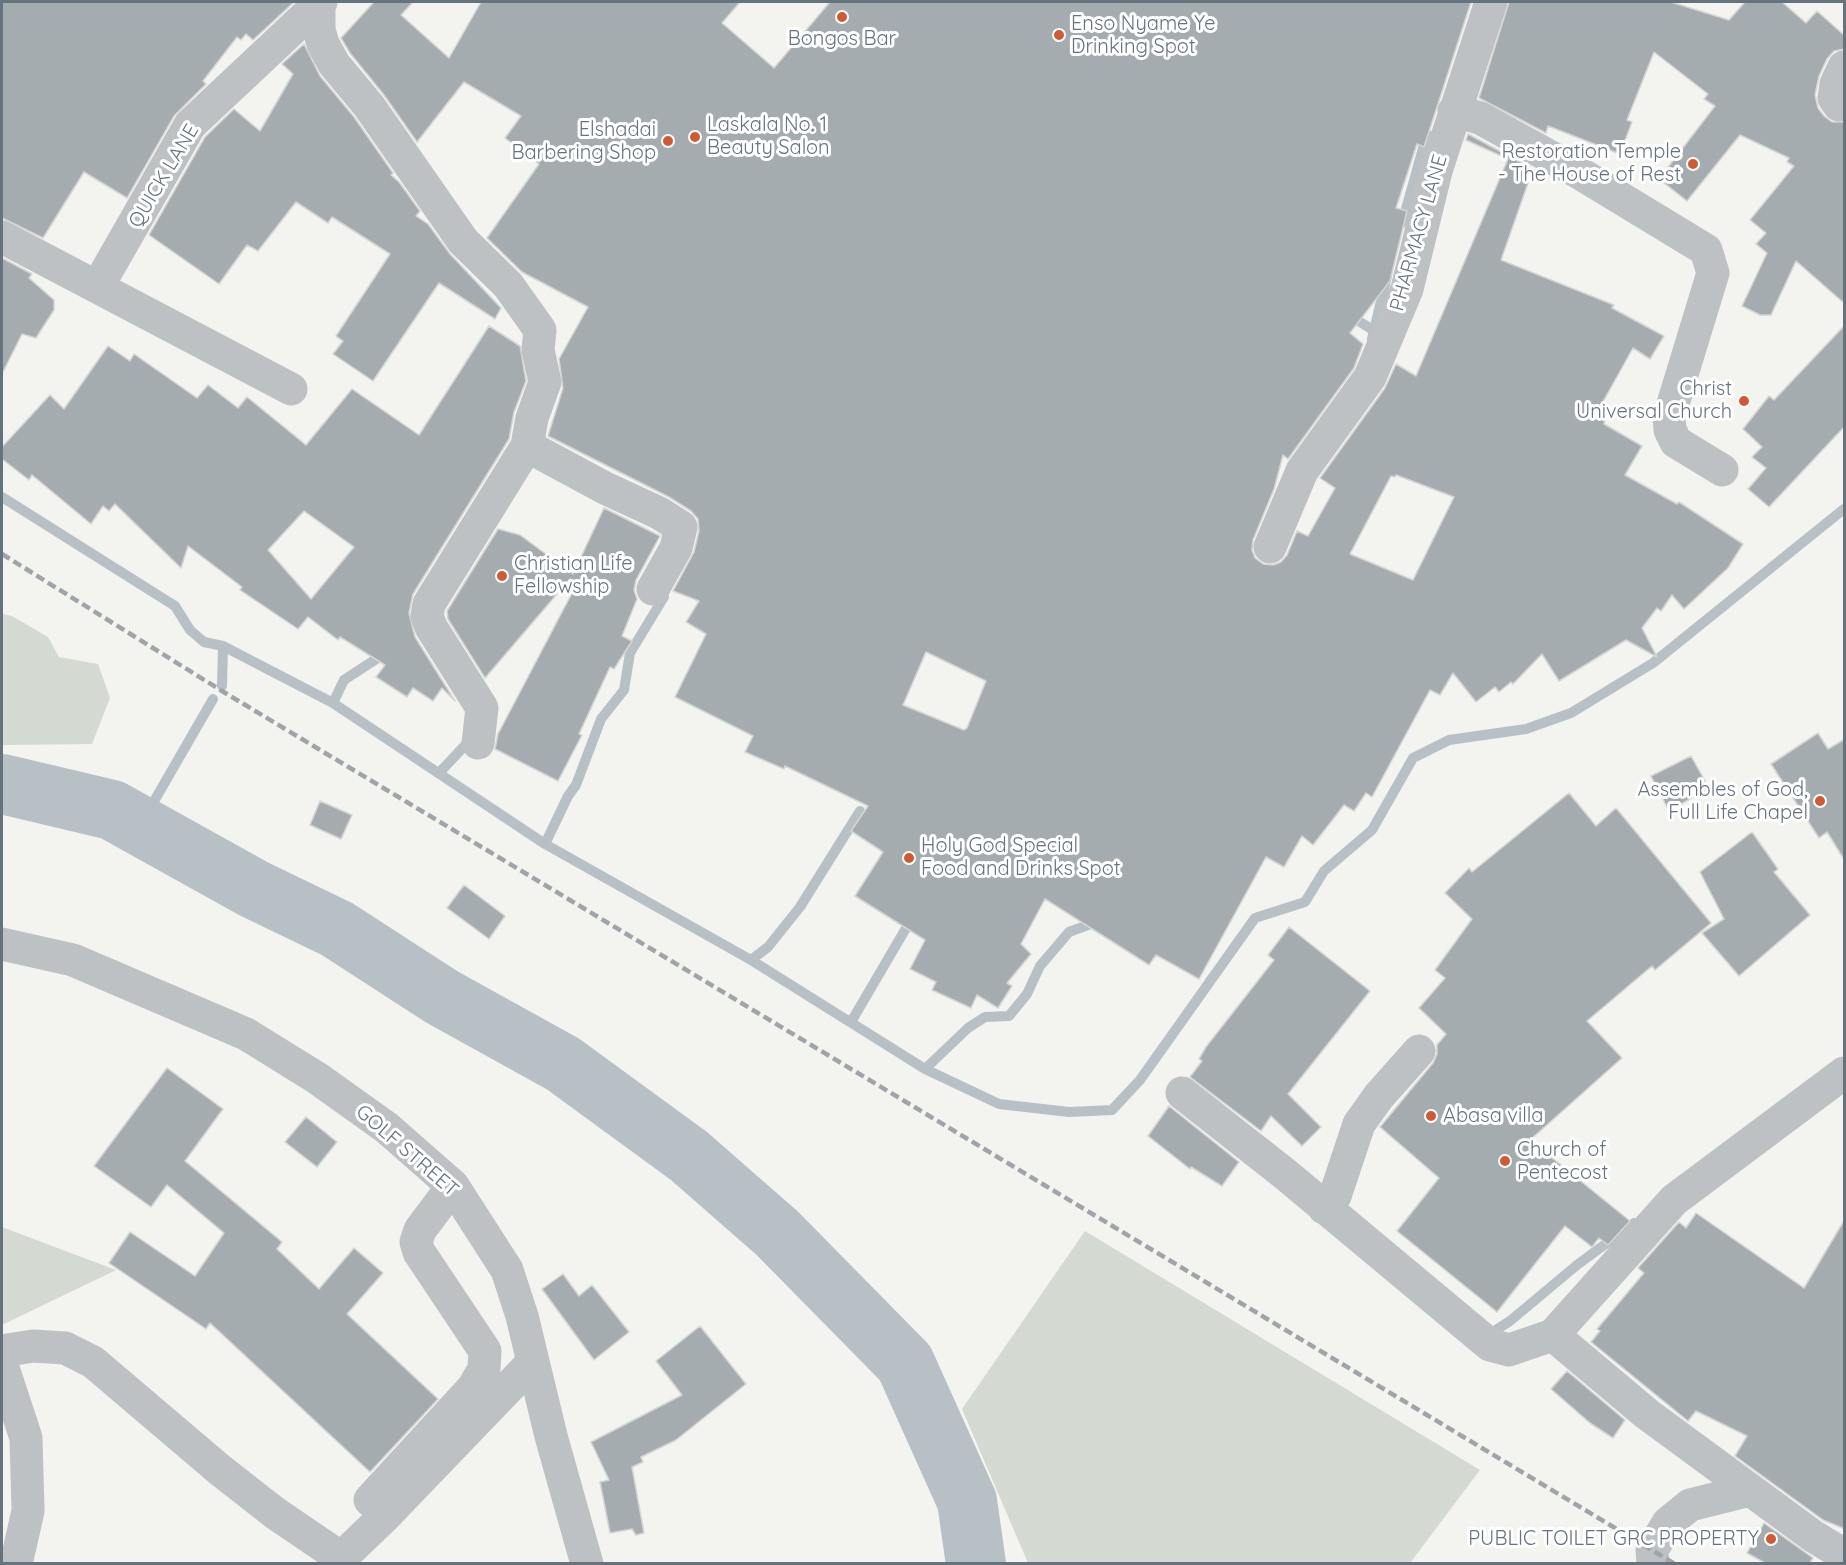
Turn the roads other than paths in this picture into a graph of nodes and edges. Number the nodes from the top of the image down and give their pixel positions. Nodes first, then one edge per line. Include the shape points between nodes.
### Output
1 (1491, 2) edge
2 (320, 3) edge
3 (1845, 67) edge
4 (1839, 105) dead end
5 (1454, 111) junction
6 (2, 237) edge
7 (98, 286) junction
8 (291, 389) dead end
9 (527, 446) junction
10 (1722, 470) dead end
11 (1270, 547) dead end
12 (653, 589) dead end
13 (478, 744) dead end
14 (2, 944) edge
15 (1419, 1051) dead end
16 (1845, 1073) edge
17 (1182, 1093) dead end
18 (453, 1186) junction
19 (1324, 1208) junction
20 (1554, 1335) junction
21 (2, 1351) edge
22 (533, 1362) junction
23 (2, 1365) edge
24 (1750, 1490) junction
25 (370, 1500) dead end
26 (1845, 1555) edge
27 (338, 1561) edge
28 (16, 1563) edge
29 (587, 1563) edge
30 (1653, 1563) edge

1 - 5 street, PHARMACY LANE
2 - 7 street, QUICK LANE via 190,125
2 - 9 street via 321,37 334,63 369,106 463,241 508,285 540,330 538,350 545,382
3 - 4 street via 1836,84 1834,98
5 - 10 street via 1480,118 1706,250 1713,273 1670,417 1670,430 1676,442
5 - 11 street, PHARMACY LANE via 1407,289 1370,377 1302,471
6 - 7 street
7 - 8 street
9 - 12 street via 681,527 676,548
9 - 13 street via 429,604 427,616 482,708
14 - 18 street, GOLF STREET via 73,960 246,1034 387,1128
15 - 19 street via 1359,1124 1335,1197
16 - 20 street via 1674,1200
17 - 19 street
18 - 22 street, GOLF STREET via 507,1270
18 - 25 street via 420,1230 416,1242 418,1252 486,1351 484,1369 473,1388
19 - 20 street via 1490,1345 1509,1350
20 - 24 street via 1647,1414
21 - 27 street via 33,1346 65,1348 93,1362 229,1477
22 - 27 street
22 - 29 street, GOLF STREET
23 - 28 street via 27,1449 28,1511
24 - 26 street
24 - 30 street via 1690,1505 1668,1523 1652,1550

